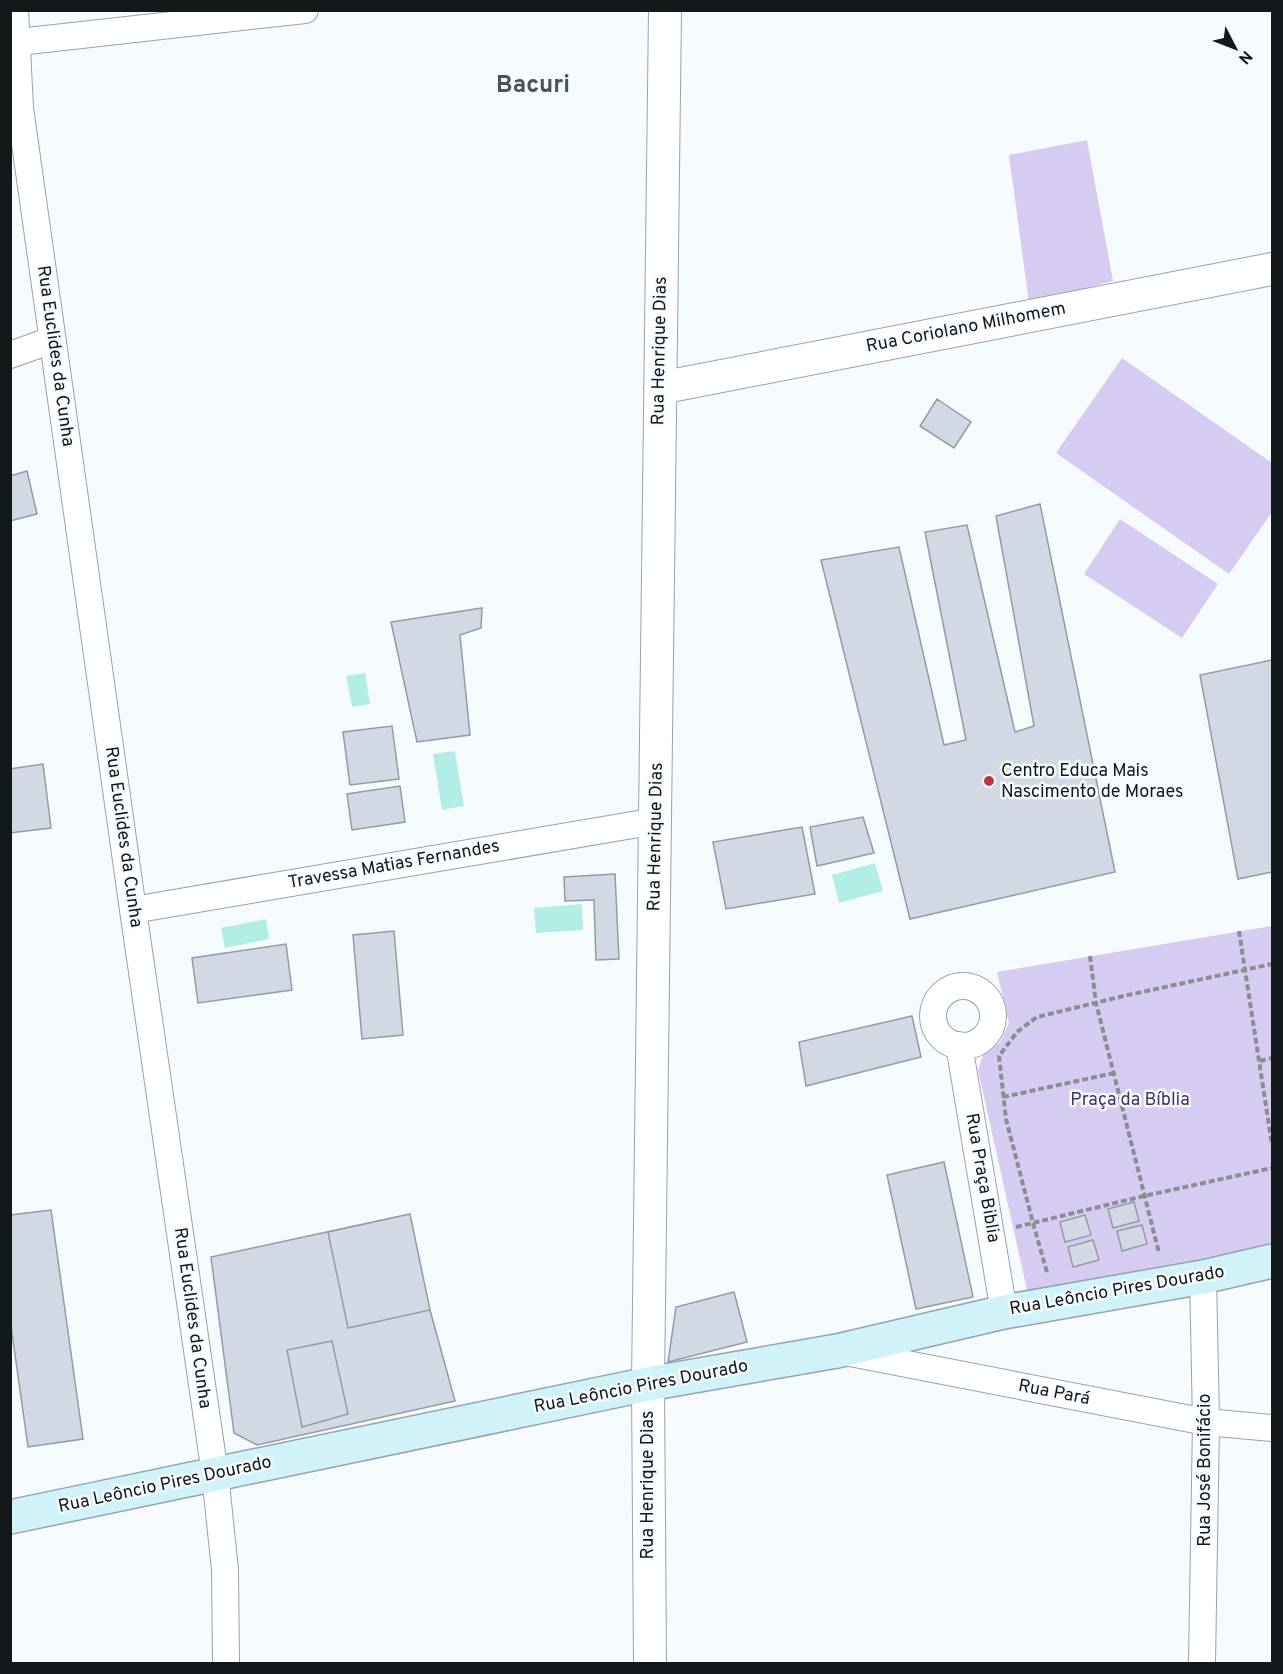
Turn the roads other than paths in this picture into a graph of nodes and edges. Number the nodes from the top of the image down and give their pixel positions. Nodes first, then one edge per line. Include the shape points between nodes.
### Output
1 (15, 10) edge
2 (305, 10) edge
3 (665, 10) edge
4 (13, 42) edge
5 (1272, 269) edge
6 (52, 340) junction
7 (10, 355) edge
8 (660, 388) junction
9 (656, 821) junction
10 (133, 910) junction
11 (959, 1045) dead end
12 (1272, 1261) edge
13 (1203, 1277) junction
14 (1004, 1311) junction
15 (837, 1351) junction
16 (648, 1384) junction
17 (1206, 1422) junction
18 (1272, 1428) edge
19 (215, 1474) junction
20 (10, 1517) edge
21 (226, 1664) edge
22 (650, 1664) edge
23 (1202, 1664) edge

1 - 4 street, Rua Euclides da Cunha
2 - 4 street
3 - 8 street, Rua Henrique Dias
4 - 6 street, Rua Euclides da Cunha
5 - 8 street, Rua Coriolano Milhomem
6 - 7 street
6 - 10 street, Rua Euclides da Cunha
8 - 9 street, Rua Henrique Dias
9 - 10 street, Travessa Matias Fernandes
9 - 16 street, Rua Henrique Dias
10 - 19 street, Rua Euclides da Cunha
11 - 14 street, Rua Praça Biblia
12 - 13 main road, Rua Leôncio Pires Dourado
13 - 14 main road, Rua Leôncio Pires Dourado
13 - 17 street, Rua José Bonifácio
14 - 15 main road, Rua Leôncio Pires Dourado
15 - 16 main road, Rua Leôncio Pires Dourado
15 - 17 street, Rua Pará
16 - 19 main road, Rua Leôncio Pires Dourado
16 - 22 street, Rua Henrique Dias
17 - 18 street, Rua Pará
17 - 23 street, Rua José Bonifácio
19 - 20 main road, Rua Leôncio Pires Dourado
19 - 21 street, Rua Euclides da Cunha via 225,1570

